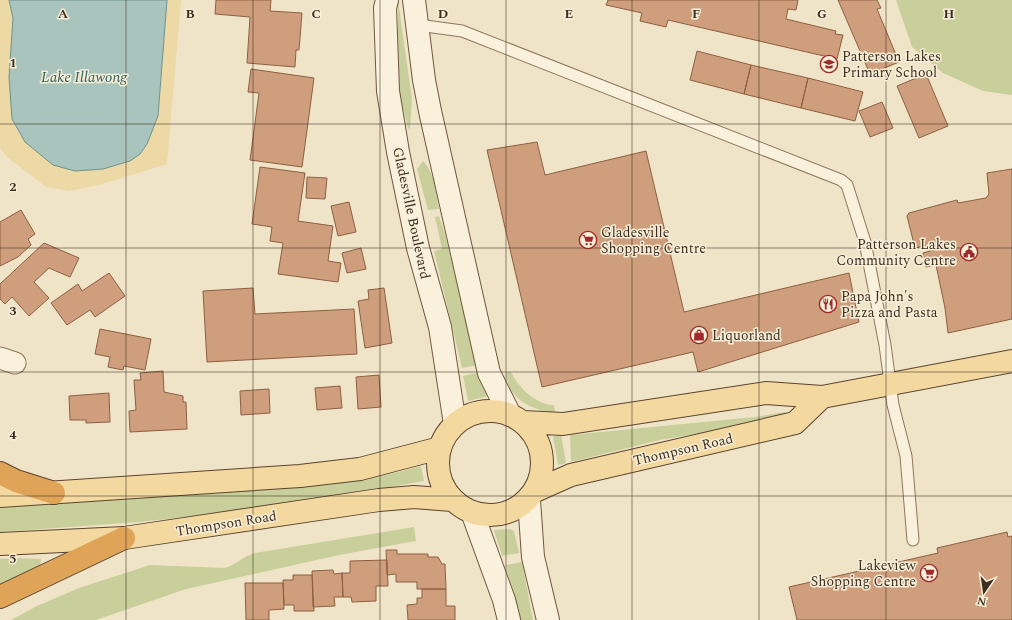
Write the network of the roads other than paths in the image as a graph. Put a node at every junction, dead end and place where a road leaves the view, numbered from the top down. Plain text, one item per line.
1 (387, 0) edge
2 (414, 0) edge
3 (418, 25) junction
4 (1012, 361) edge
5 (891, 384) junction
6 (822, 397) junction
7 (517, 418) junction
8 (455, 424) junction
9 (440, 448) junction
10 (0, 473) edge
11 (54, 493) junction
12 (532, 495) junction
13 (0, 496) edge
14 (452, 500) junction
15 (472, 512) junction
16 (124, 538) junction
17 (913, 540) dead end
18 (0, 544) edge
19 (0, 597) edge
20 (509, 620) edge
21 (548, 620) edge

1 - 8 street, Gladesville Boulevard
2 - 3 street
3 - 5 lane
3 - 7 street
4 - 5 main road
5 - 6 main road
5 - 17 lane
6 - 7 main road
6 - 12 main road, Thompson Road
7 - 8 main road
7 - 12 main road
8 - 9 main road
9 - 11 main road
9 - 14 main road
10 - 11 highway
11 - 13 main road
12 - 15 main road
12 - 21 street
14 - 15 main road
14 - 16 main road, Thompson Road
15 - 20 street
16 - 18 main road, Thompson Road
16 - 19 highway

